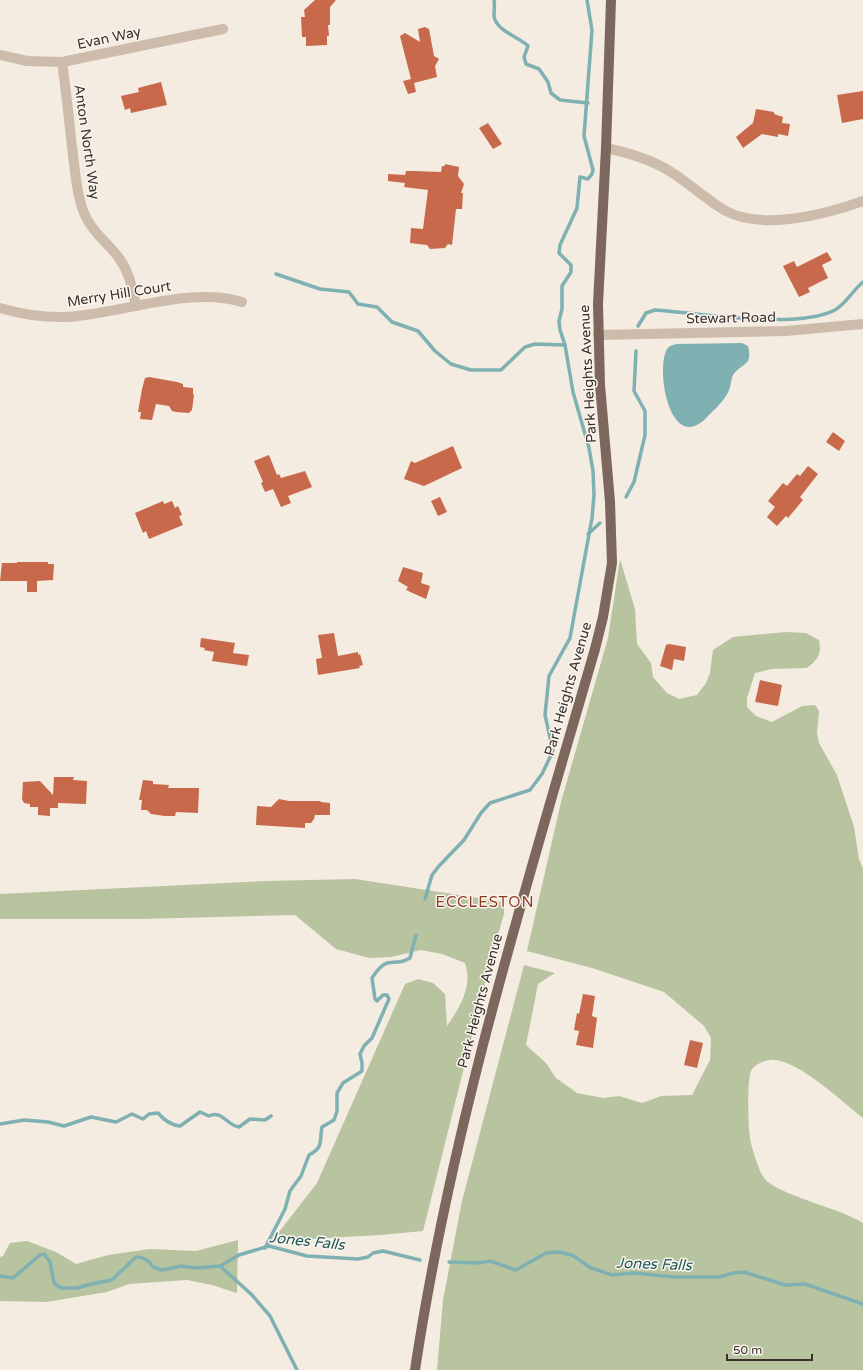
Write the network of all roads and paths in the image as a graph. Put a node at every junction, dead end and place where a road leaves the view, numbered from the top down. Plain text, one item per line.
1 (611, 0) edge
2 (223, 29) dead end
3 (0, 55) edge
4 (62, 62) junction
5 (606, 148) junction
6 (863, 201) edge
7 (242, 302) dead end
8 (136, 306) junction
9 (0, 308) edge
10 (863, 324) edge
11 (598, 335) junction
12 (415, 1370) edge

1 - 5 main road, Park Heights Avenue
2 - 4 street, Evan Way
3 - 4 street, Evan Way
4 - 8 street, Anton North Way
5 - 6 street
5 - 11 main road, Park Heights Avenue
7 - 8 street, Merry Hill Court
8 - 9 street, Merry Hill Court
10 - 11 street, Stewart Road
11 - 12 main road, Park Heights Avenue

